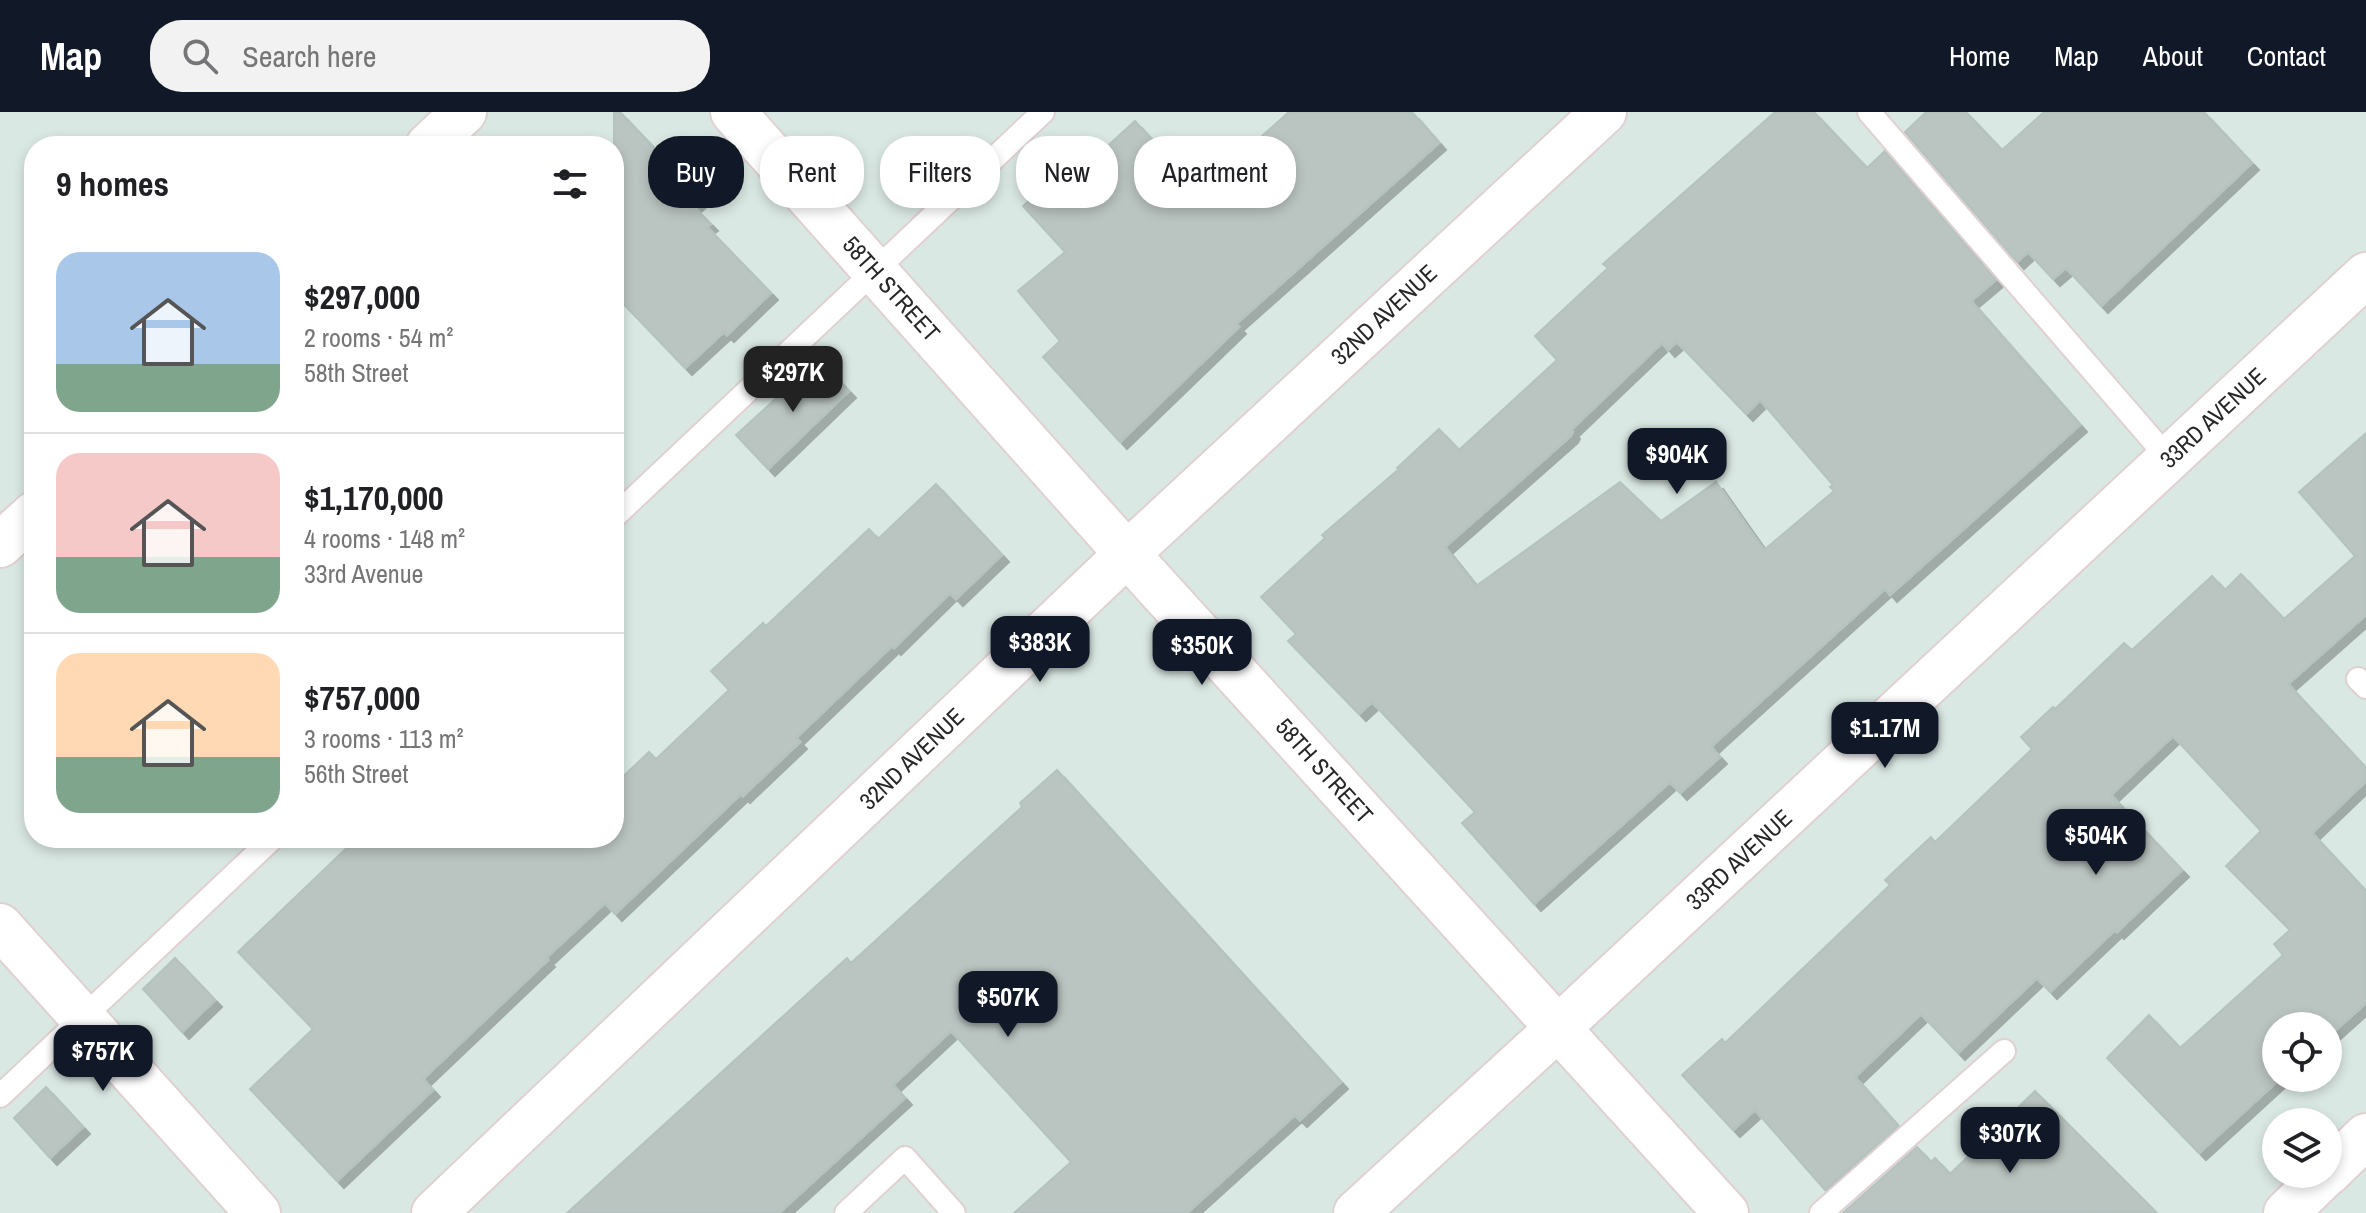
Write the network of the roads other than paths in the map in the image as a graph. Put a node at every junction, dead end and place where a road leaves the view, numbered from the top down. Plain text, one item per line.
1 (464, 112) edge
2 (733, 112) edge
3 (1043, 112) edge
4 (1604, 112) edge
5 (1869, 112) edge
6 (439, 136) edge
7 (875, 271) junction
8 (2366, 275) edge
9 (2169, 459) junction
10 (624, 508) edge
11 (24, 523) edge
12 (0, 545) edge
13 (1127, 554) junction
14 (262, 848) edge
15 (0, 926) edge
16 (82, 1019) junction
17 (1558, 1028) junction
18 (2004, 1051) dead end
19 (0, 1096) edge
20 (2366, 1136) edge
21 (2342, 1159) edge
22 (2312, 1188) edge
23 (258, 1213) edge
24 (434, 1213) edge
25 (846, 1213) edge
26 (954, 1213) edge
27 (1356, 1213) edge
28 (1726, 1213) edge
29 (1821, 1213) edge
30 (2286, 1213) edge

1 - 6 street
2 - 7 street, 58TH STREET
3 - 7 lane
4 - 13 street, 32ND AVENUE
5 - 9 lane
7 - 10 lane
7 - 13 street, 58TH STREET
8 - 9 street, 33RD AVENUE
9 - 17 street, 33RD AVENUE
11 - 12 street
13 - 17 street, 58TH STREET
13 - 24 street, 32ND AVENUE
14 - 16 lane
15 - 16 street
16 - 19 lane
16 - 23 street
17 - 27 street, 33RD AVENUE
17 - 28 street, 58TH STREET
18 - 29 lane
20 - 21 street
22 - 30 street
25 - 26 lane

